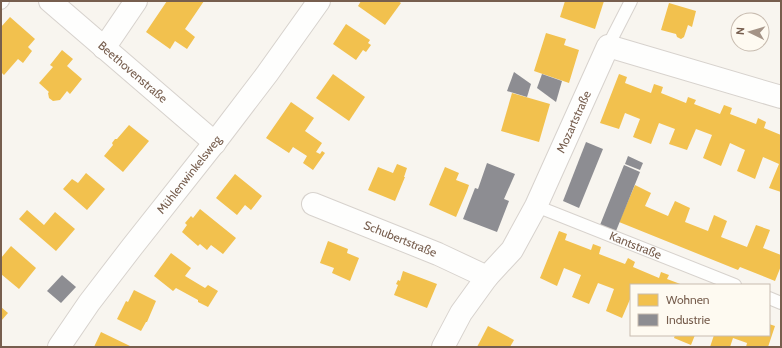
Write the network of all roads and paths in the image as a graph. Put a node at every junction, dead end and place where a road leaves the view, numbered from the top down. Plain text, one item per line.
1 (50, 1) edge
2 (136, 1) edge
3 (319, 1) edge
4 (631, 1) edge
5 (608, 46) junction
6 (104, 48) junction
7 (781, 97) edge
8 (215, 143) junction
9 (313, 204) dead end
10 (536, 206) junction
11 (487, 278) junction
12 (732, 284) edge
13 (770, 298) edge
14 (781, 303) edge
15 (59, 347) edge
16 (443, 347) edge

1 - 6 street, Beethovenstraße
2 - 6 street
3 - 8 street, Mühlenwinkelsweg
4 - 5 lane
5 - 7 street
5 - 10 street, Mozartstraße
6 - 8 street, Beethovenstraße
8 - 15 street, Mühlenwinkelsweg
9 - 11 street, Schubertstraße
10 - 11 street, Mozartstraße
10 - 12 lane, Kantstraße
11 - 16 street, Mozartstraße
13 - 14 lane

